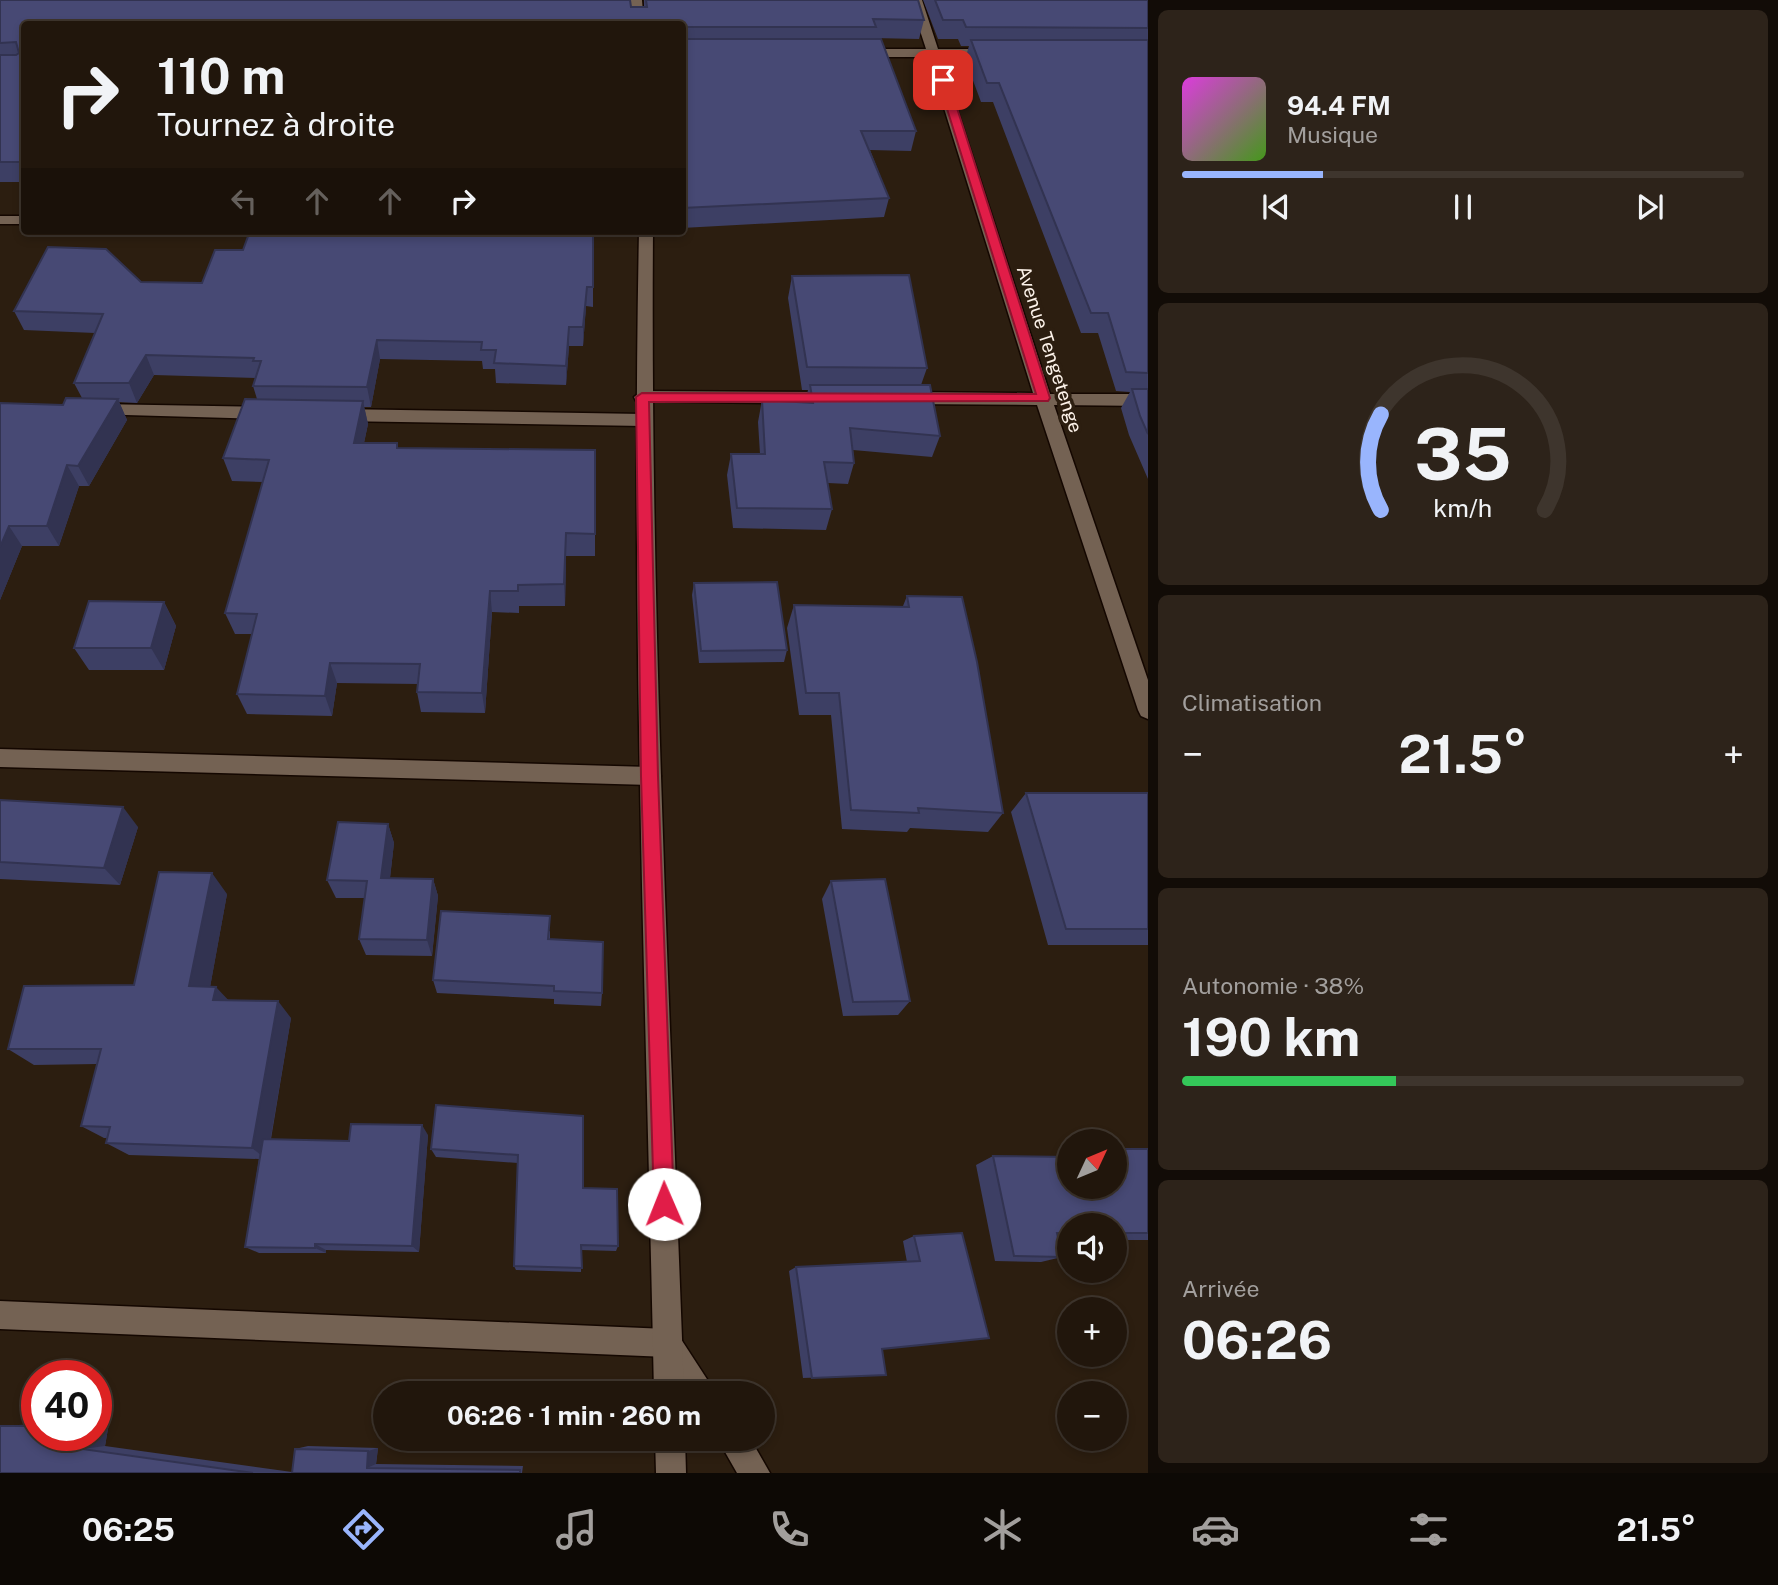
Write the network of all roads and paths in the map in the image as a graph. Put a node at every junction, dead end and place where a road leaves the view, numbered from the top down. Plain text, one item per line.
1 (636, 0) edge
2 (916, 0) edge
3 (639, 21) edge
4 (842, 53) edge
5 (1015, 53) edge
6 (935, 54) junction
7 (0, 220) edge
8 (21, 220) edge
9 (646, 235) edge
10 (642, 397) junction
11 (850, 398) edge
12 (891, 398) edge
13 (1043, 398) junction
14 (1148, 400) edge
15 (84, 410) edge
16 (279, 414) edge
17 (321, 414) edge
18 (643, 420) junction
19 (1148, 710) edge
20 (0, 758) edge
21 (650, 776) junction
22 (0, 1315) edge
23 (667, 1343) junction
24 (668, 1381) edge
25 (693, 1381) edge
26 (670, 1451) edge
27 (741, 1451) edge
28 (670, 1473) edge
29 (755, 1473) edge

1 - 3 street
2 - 6 street, Avenue Tengetenge
4 - 6 street
5 - 6 street
6 - 13 street, Avenue Tengetenge
7 - 8 street
9 - 10 street
10 - 11 street
10 - 18 street
12 - 13 street
13 - 14 street
13 - 19 street, Avenue Tengetenge
15 - 16 street
17 - 18 street
18 - 21 street
20 - 21 street
21 - 23 street
22 - 23 street
23 - 24 street
23 - 25 street
26 - 28 street
27 - 29 street

